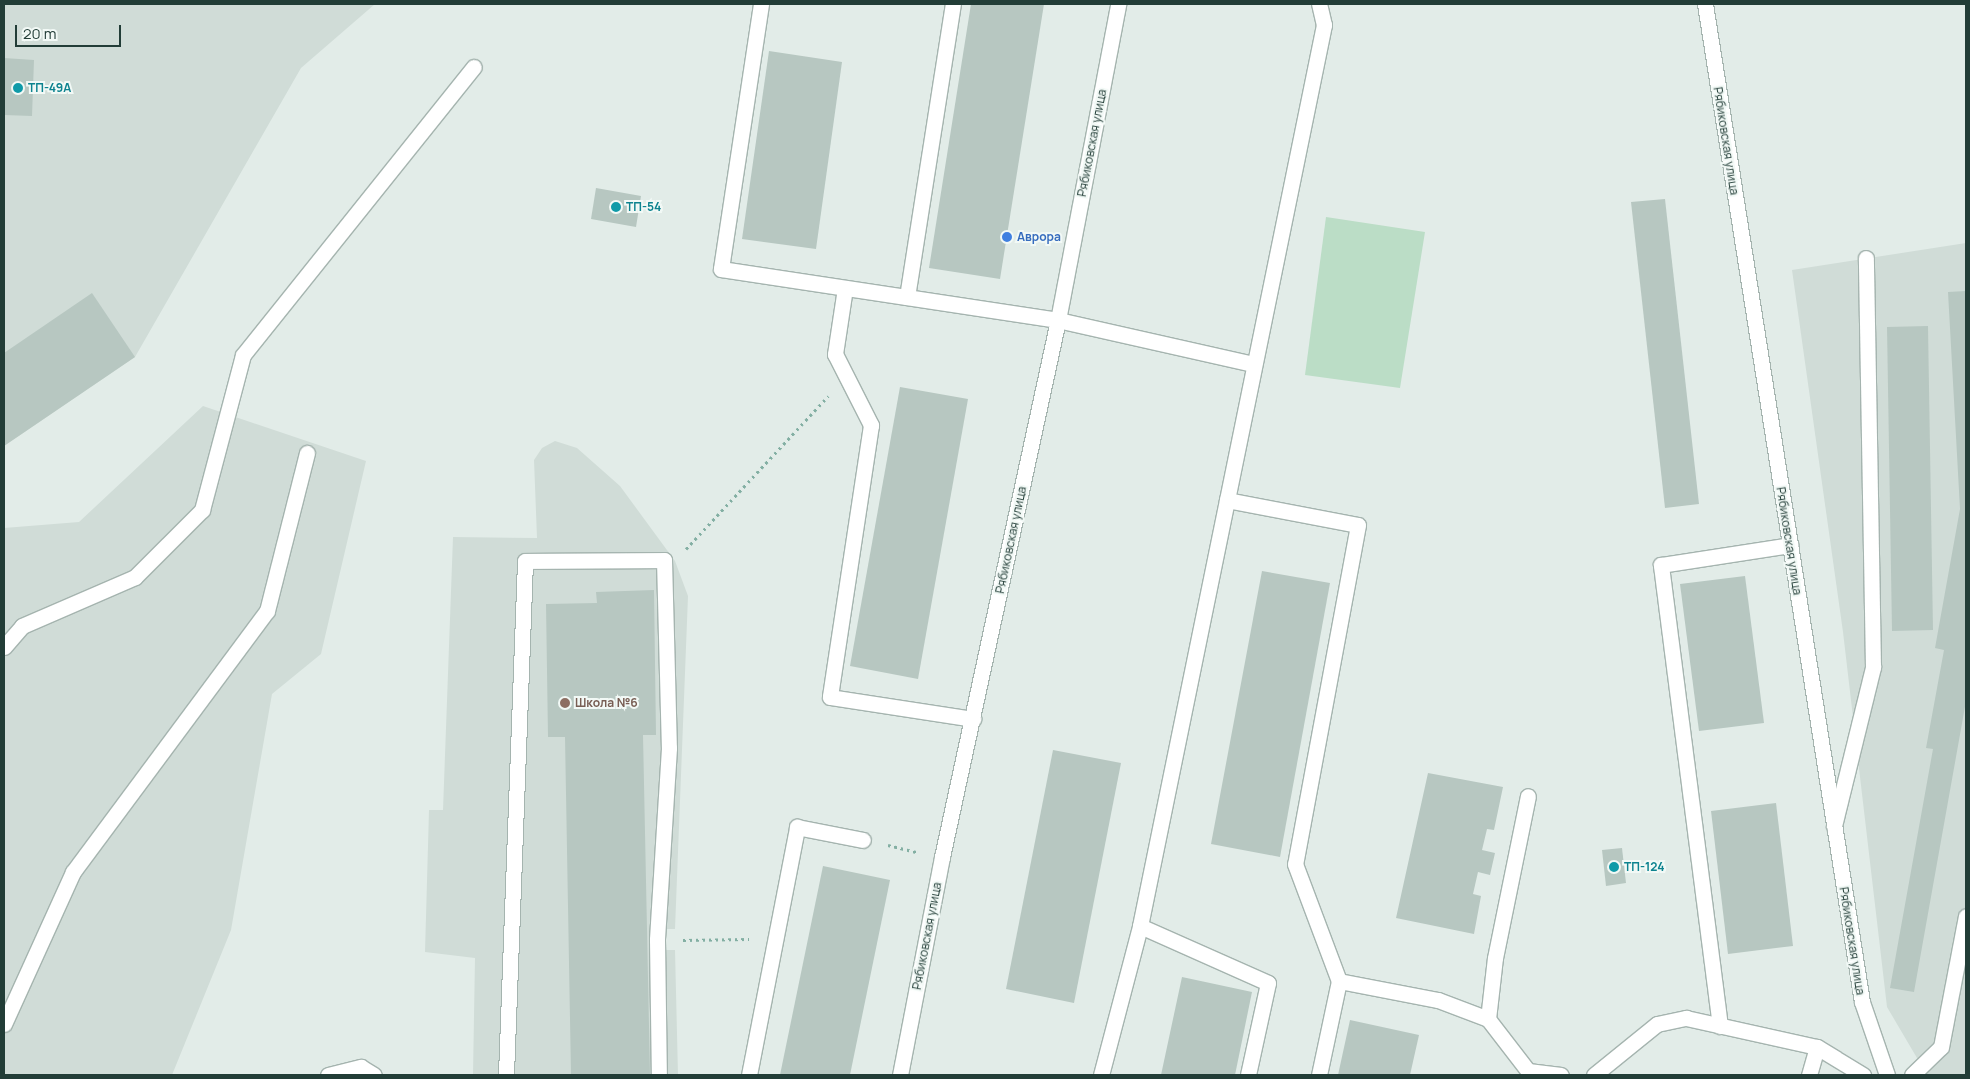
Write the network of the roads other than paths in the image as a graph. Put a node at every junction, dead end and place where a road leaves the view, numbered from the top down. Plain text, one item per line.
1 (761, 4) edge
2 (953, 4) edge
3 (1118, 4) edge
4 (1320, 4) edge
5 (1705, 4) edge
6 (474, 67) dead end
7 (1866, 258) dead end
8 (845, 288) junction
9 (907, 297) junction
10 (1058, 320) junction
11 (1254, 364) junction
12 (307, 452) dead end
13 (1227, 500) junction
14 (1790, 545) junction
15 (4, 647) edge
16 (972, 719) junction
17 (1528, 796) dead end
18 (1834, 826) junction
19 (863, 840) road end
20 (1966, 916) edge
21 (1140, 926) junction
22 (1339, 981) junction
23 (1488, 1019) junction
24 (4, 1024) edge
25 (1720, 1026) junction
26 (1817, 1047) junction
27 (1528, 1073) edge
28 (328, 1075) edge
29 (374, 1075) edge
30 (506, 1075) edge
31 (659, 1075) edge
32 (749, 1075) edge
33 (900, 1075) edge
34 (1101, 1075) edge
35 (1248, 1075) edge
36 (1319, 1075) edge
37 (1561, 1075) edge
38 (1594, 1075) edge
39 (1809, 1075) edge
40 (1863, 1075) edge
41 (1887, 1075) edge
42 (1912, 1075) edge

1 - 8 street
2 - 9 street
3 - 10 street, Рябиковская улица
4 - 11 street
5 - 14 street, Рябиковская улица
6 - 15 street
7 - 18 street
8 - 9 street
8 - 16 street
9 - 10 street
10 - 11 street
10 - 16 street, Рябиковская улица
11 - 13 street
12 - 24 street
13 - 21 street
13 - 22 street
14 - 18 street, Рябиковская улица
14 - 25 street
16 - 33 street, Рябиковская улица
17 - 23 street
18 - 41 street, Рябиковская улица
19 - 32 street
20 - 42 street
21 - 34 street
21 - 35 street
22 - 23 street
22 - 36 street
23 - 27 street
25 - 26 street
25 - 38 street
26 - 39 street
26 - 40 street
27 - 37 street
28 - 29 street
30 - 31 street

